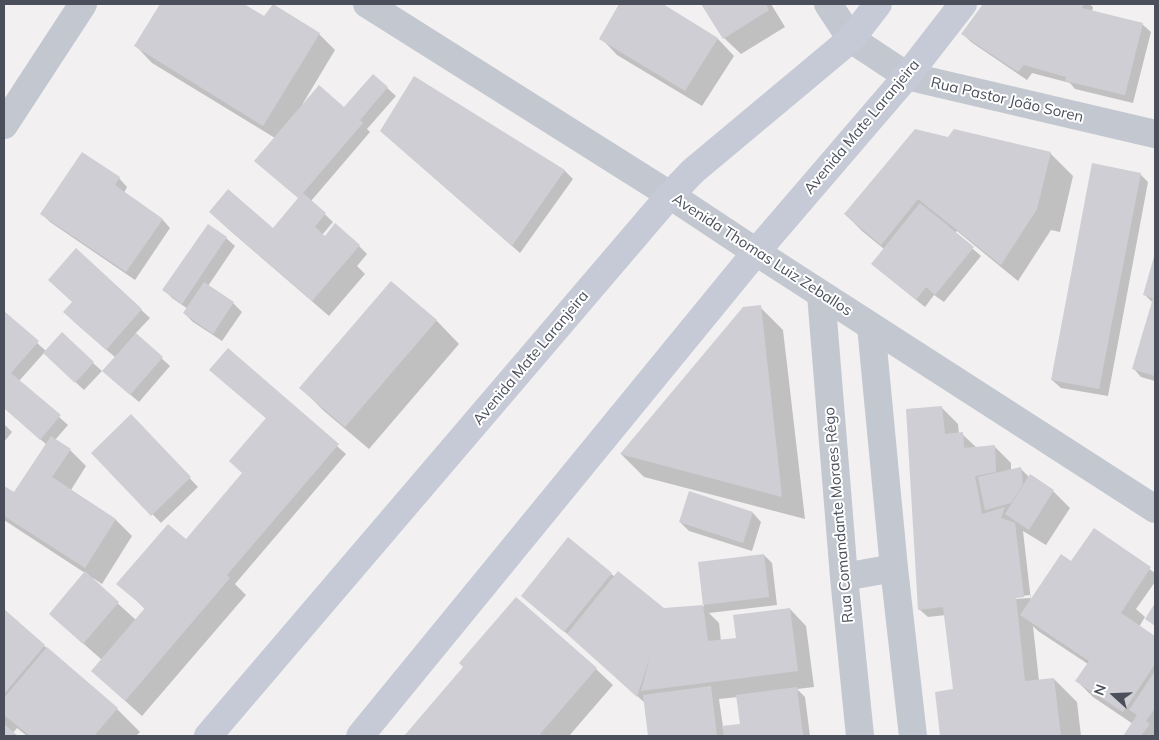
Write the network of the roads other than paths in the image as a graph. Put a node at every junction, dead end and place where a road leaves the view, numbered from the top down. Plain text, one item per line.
1 (83, 4) edge
2 (367, 4) edge
3 (828, 4) edge
4 (878, 4) edge
5 (963, 4) edge
6 (851, 39) junction
7 (907, 76) junction
8 (4, 125) edge
9 (1155, 134) edge
10 (670, 195) junction
11 (756, 252) junction
12 (821, 294) junction
13 (871, 326) junction
14 (1155, 509) edge
15 (894, 568) junction
16 (844, 577) junction
17 (208, 736) edge
18 (360, 736) edge
19 (860, 736) edge
20 (913, 736) edge

1 - 8 street
2 - 10 street, Avenida Thomas Luiz Zeballos
3 - 6 street, Rua Pastor João Soren
4 - 6 main road, Avenida Mate Laranjeira
5 - 7 main road, Avenida Mate Laranjeira
6 - 7 street, Rua Pastor João Soren
6 - 10 main road, Avenida Mate Laranjeira
7 - 9 street, Rua Pastor João Soren
7 - 11 main road, Avenida Mate Laranjeira
10 - 11 street, Avenida Thomas Luiz Zeballos
10 - 17 main road, Avenida Mate Laranjeira
11 - 12 street, Avenida Thomas Luiz Zeballos
11 - 18 main road, Avenida Mate Laranjeira
12 - 13 street, Avenida Thomas Luiz Zeballos
12 - 16 street, Rua Comandante Moraes Rêgo
13 - 14 street, Avenida Thomas Luiz Zeballos
13 - 15 street
15 - 16 street
15 - 20 street
16 - 19 street, Rua Comandante Moraes Rêgo

